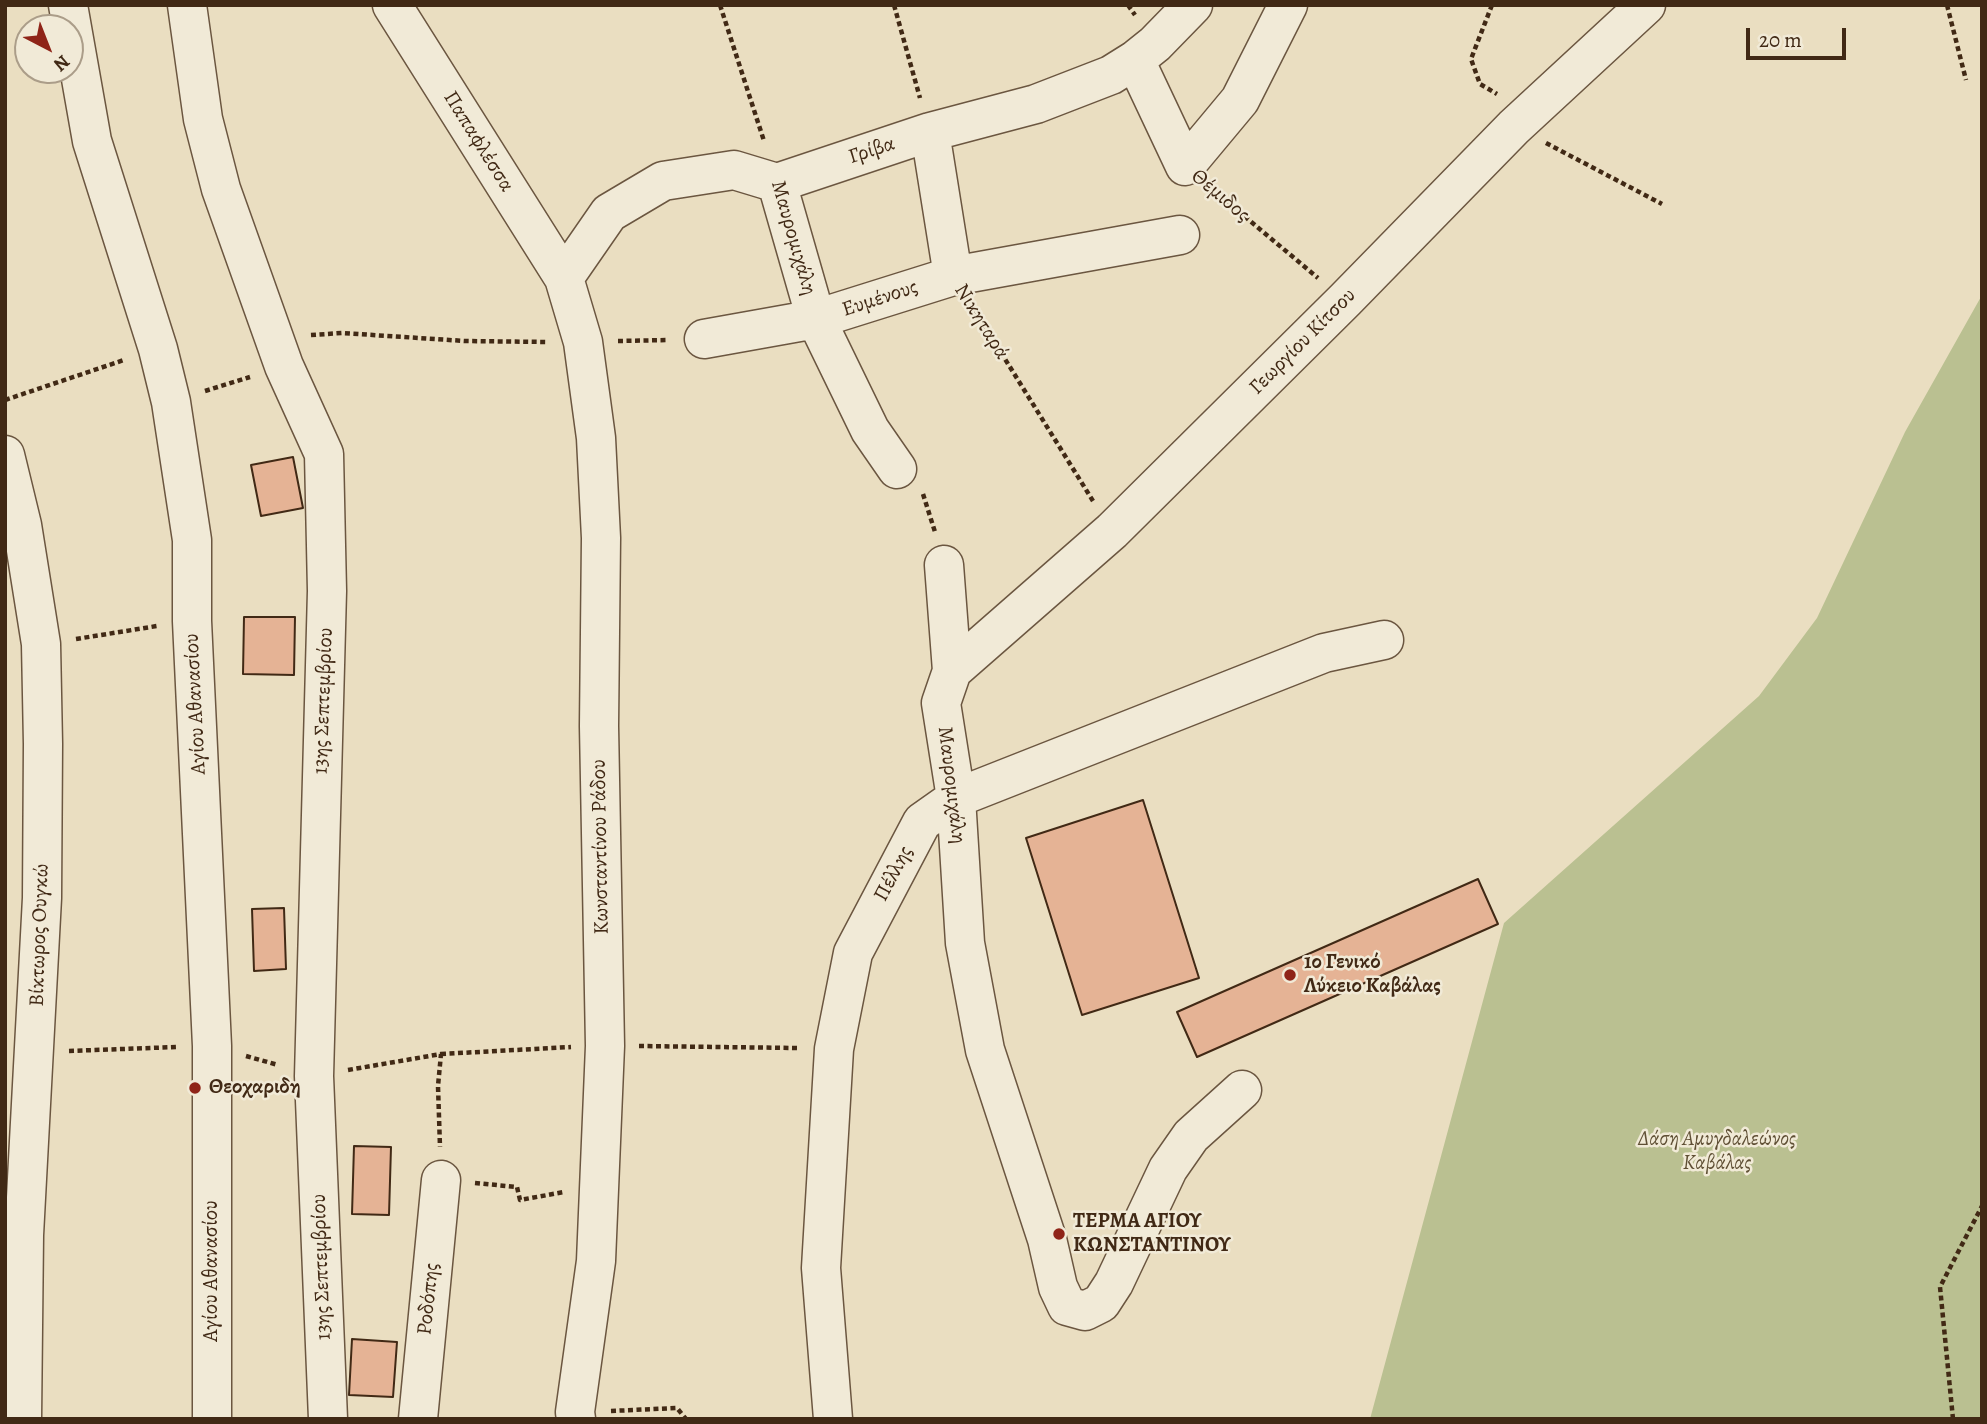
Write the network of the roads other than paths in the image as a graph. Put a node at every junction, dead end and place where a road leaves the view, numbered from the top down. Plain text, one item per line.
1 (68, 5) edge
2 (187, 5) edge
3 (393, 5) edge
4 (1193, 5) edge
5 (1288, 5) edge
6 (1646, 5) edge
7 (1135, 61) junction
8 (930, 132) junction
9 (777, 183) junction
10 (1180, 235) dead end
11 (953, 276) junction
12 (564, 278) junction
13 (817, 319) junction
14 (704, 339) road end
15 (5, 455) edge
16 (897, 469) road end
17 (944, 565) road end
18 (1384, 640) dead end
19 (952, 671) junction
20 (956, 798) junction
21 (1242, 1090) dead end
22 (441, 1180) road end
23 (575, 1416) edge
24 (22, 1419) edge
25 (212, 1419) edge
26 (328, 1419) edge
27 (418, 1419) edge
28 (833, 1419) edge

1 - 25 street, Αγίου Αθανασίου
2 - 26 street, 13ης Σεπτεμβρίου
3 - 12 street, Παπαφλέσσα
4 - 7 street, Γρίβα
5 - 7 street, Θέμιδος
6 - 19 street, Γεωργίου Κίτσου
7 - 8 street, Γρίβα
8 - 9 street, Γρίβα
8 - 11 street, Νικηταρά
9 - 12 street
9 - 13 street, Μαυρομιχάλη
10 - 11 street, Ευμένους
11 - 13 street, Ευμένους
12 - 23 street, Κωνσταντίνου Ράδου
13 - 14 street, Ευμένους
13 - 16 street, Μαυρομιχάλη
15 - 24 street, Βίκτωρος Ουγκώ
17 - 19 street, Μαυρομιχάλη
18 - 20 street, Πέλλης
19 - 20 street, Μαυρομιχάλη
20 - 21 street, Μαυρομιχάλη
20 - 28 street, Πέλλης
22 - 27 street, Ροδόπης

